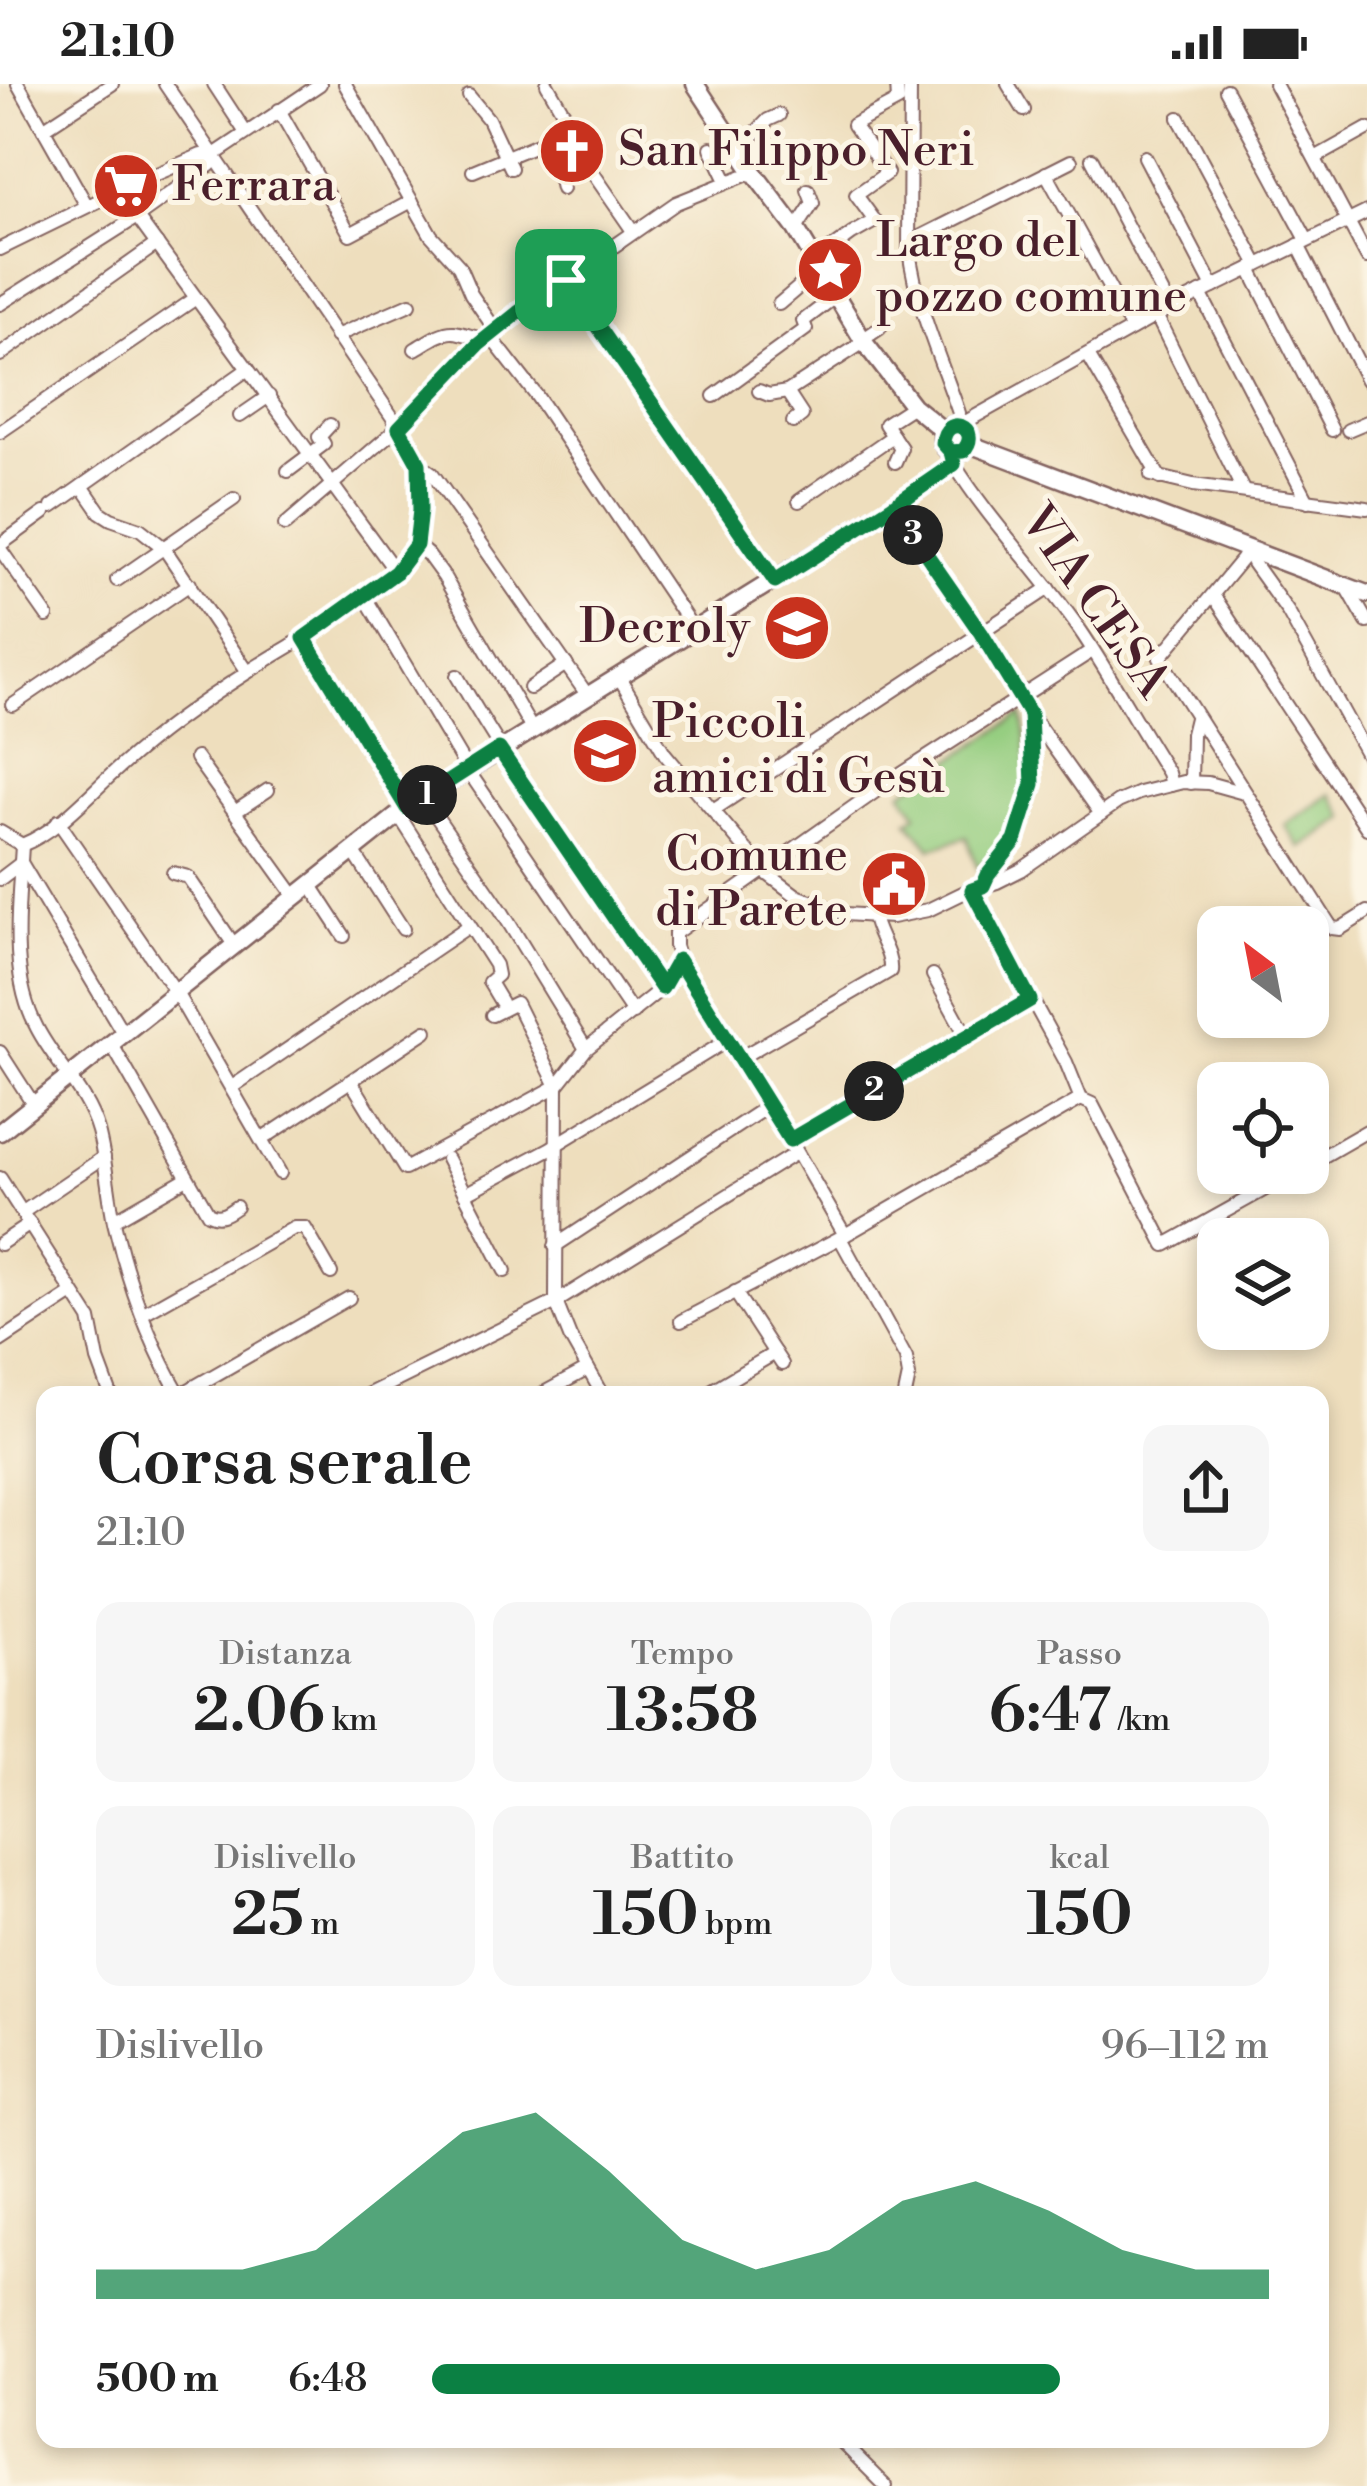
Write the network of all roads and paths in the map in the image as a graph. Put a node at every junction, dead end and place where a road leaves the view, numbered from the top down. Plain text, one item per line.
1 (18, 84) edge
2 (112, 84) edge
3 (165, 84) edge
4 (214, 84) edge
5 (320, 84) edge
6 (345, 84) edge
7 (547, 84) edge
8 (695, 84) edge
9 (897, 84) edge
10 (910, 84) edge
11 (1008, 84) edge
12 (1275, 84) edge
13 (1226, 90) dead end
14 (470, 96) dead end
15 (279, 110) junction
16 (1024, 110) dead end
17 (772, 116) dead end
18 (1179, 118) dead end
19 (43, 129) junction
20 (1367, 129) edge
21 (555, 130) dead end
22 (246, 133) junction
23 (550, 145) junction
24 (712, 148) dead end
25 (739, 150) junction
26 (214, 155) junction
27 (1145, 157) dead end
28 (1315, 158) junction
29 (1092, 159) dead end
30 (1071, 161) dead end
31 (581, 162) junction
32 (508, 163) junction
33 (473, 171) dead end
34 (753, 172) junction
35 (1046, 173) junction
36 (727, 182) junction
37 (562, 189) dead end
38 (808, 190) dead end
39 (412, 201) junction
40 (986, 202) junction
41 (87, 206) junction
42 (1367, 212) edge
43 (137, 217) junction
44 (910, 220) junction
45 (1349, 221) junction
46 (796, 229) junction
47 (0, 230) edge
48 (633, 231) junction
49 (910, 242) junction
50 (1302, 243) junction
51 (157, 244) junction
52 (4, 247) edge
53 (1367, 257) edge
54 (818, 265) junction
55 (1254, 267) junction
56 (463, 277) junction
57 (566, 280) junction
58 (450, 286) dead end
59 (1207, 290) junction
60 (836, 296) junction
61 (196, 298) junction
62 (0, 304) edge
63 (410, 304) dead end
64 (779, 304) dead end
65 (1170, 308) junction
66 (1156, 315) junction
67 (880, 328) dead end
68 (1132, 328) junction
69 (491, 335) junction
70 (336, 336) junction
71 (863, 341) junction
72 (416, 349) dead end
73 (0, 355) edge
74 (1088, 355) junction
75 (248, 369) junction
76 (1367, 380) edge
77 (759, 391) dead end
78 (787, 392) junction
79 (269, 396) junction
80 (714, 396) dead end
81 (913, 406) junction
82 (240, 416) dead end
83 (793, 422) dead end
84 (1366, 424) edge
85 (330, 425) dead end
86 (399, 428) junction
87 (1332, 430) dead end
88 (1348, 430) dead end
89 (0, 432) edge
90 (959, 433) junction
91 (893, 436) junction
92 (312, 455) junction
93 (952, 458) junction
94 (895, 462) dead end
95 (419, 464) junction
96 (288, 471) dead end
97 (332, 484) junction
98 (82, 486) junction
99 (1244, 490) junction
100 (233, 499) dead end
101 (799, 501) dead end
102 (1308, 501) junction
103 (893, 506) junction
104 (1367, 508) edge
105 (285, 525) dead end
106 (416, 545) junction
107 (0, 547) edge
108 (164, 548) junction
109 (1247, 549) junction
110 (396, 572) junction
111 (117, 580) dead end
112 (775, 581) junction
113 (190, 584) junction
114 (1346, 586) junction
115 (1049, 588) junction
116 (1367, 594) edge
117 (1213, 595) junction
118 (365, 597) junction
119 (47, 616) dead end
120 (1367, 622) edge
121 (694, 630) junction
122 (981, 633) junction
123 (304, 638) junction
124 (1092, 651) junction
125 (566, 664) junction
126 (248, 671) junction
127 (457, 676) dead end
128 (619, 676) junction
129 (530, 688) dead end
130 (588, 696) junction
131 (1022, 698) junction
132 (13, 705) dead end
133 (1030, 714) junction
134 (1196, 718) junction
135 (530, 728) junction
136 (499, 749) junction
137 (1367, 755) edge
138 (196, 758) dead end
139 (467, 769) junction
140 (1191, 783) junction
141 (1171, 785) junction
142 (268, 790) dead end
143 (1244, 793) junction
144 (423, 797) junction
145 (713, 810) junction
146 (402, 811) junction
147 (235, 812) junction
148 (1101, 814) junction
149 (58, 821) junction
150 (1367, 828) edge
151 (0, 832) edge
152 (22, 845) junction
153 (353, 851) junction
154 (21, 863) junction
155 (765, 872) junction
156 (173, 873) dead end
157 (0, 880) edge
158 (977, 888) junction
159 (302, 890) junction
160 (1367, 912) edge
161 (873, 916) junction
162 (469, 926) junction
163 (403, 928) dead end
164 (344, 936) dead end
165 (234, 945) junction
166 (678, 960) junction
167 (933, 975) dead end
168 (662, 988) junction
169 (175, 991) junction
170 (1030, 1000) junction
171 (501, 1002) dead end
172 (633, 1013) junction
173 (492, 1015) dead end
174 (426, 1031) dead end
175 (968, 1036) junction
176 (117, 1038) junction
177 (728, 1040) junction
178 (586, 1049) junction
179 (0, 1052) edge
180 (740, 1058) junction
181 (68, 1076) junction
182 (351, 1081) junction
183 (557, 1086) junction
184 (232, 1087) junction
185 (1081, 1099) junction
186 (34, 1105) junction
187 (768, 1106) junction
188 (1367, 1131) edge
189 (0, 1132) edge
190 (267, 1136) dead end
191 (555, 1146) junction
192 (793, 1147) junction
193 (1329, 1153) edge
194 (104, 1157) junction
195 (447, 1159) dead end
196 (280, 1173) dead end
197 (0, 1178) edge
198 (188, 1178) junction
199 (465, 1194) junction
200 (1256, 1194) edge
201 (236, 1207) dead end
202 (26, 1218) junction
203 (114, 1220) junction
204 (842, 1236) junction
205 (0, 1244) edge
206 (555, 1246) junction
207 (505, 1271) dead end
208 (332, 1273) dead end
209 (73, 1292) junction
210 (735, 1292) junction
211 (349, 1298) dead end
212 (556, 1302) junction
213 (142, 1314) junction
214 (681, 1321) dead end
215 (0, 1341) edge
216 (588, 1369) junction
217 (108, 1386) edge
218 (175, 1386) edge
219 (196, 1386) edge
220 (385, 1386) edge
221 (557, 1386) edge
222 (598, 1386) edge
223 (722, 1386) edge
224 (907, 1386) edge
225 (848, 2448) edge
226 (886, 2486) edge

1 - 19 street
2 - 19 street
3 - 26 street
4 - 22 street
5 - 15 street
6 - 39 street
7 - 31 street
8 - 25 street
9 - 54 street
10 - 44 street
11 - 16 street
12 - 28 street
13 - 50 street
14 - 32 street
15 - 22 street
15 - 39 street
17 - 25 street
18 - 55 street
19 - 41 street
20 - 28 street
21 - 23 street
22 - 26 street
23 - 31 street
23 - 32 street
24 - 36 street
25 - 34 street
26 - 41 street
26 - 43 street
26 - 70 street
27 - 59 street
28 - 45 street
29 - 65 street
30 - 35 street
31 - 37 street
31 - 48 street
32 - 33 street
34 - 36 street
34 - 46 street
35 - 40 street
35 - 68 street
36 - 48 street
38 - 46 street
39 - 56 street
40 - 44 street
40 - 49 street
41 - 52 street
42 - 45 street
43 - 51 street
43 - 62 street
44 - 49 street
45 - 50 street
45 - 53 street
46 - 54 street
47 - 52 street
48 - 57 street
49 - 90 street
50 - 55 street
50 - 76 street
51 - 61 street
51 - 73 street
54 - 60 street
54 - 64 street
55 - 59 street
55 - 87 street
56 - 58 street
56 - 69 street
57 - 69 street
57 - 112 street
59 - 65 street
59 - 102 street
60 - 71 street
60 - 80 street
61 - 75 street
61 - 89 street
63 - 70 street
65 - 66 street
66 - 68 street
66 - 99 street
67 - 71 street
68 - 74 street
69 - 72 street
69 - 86 street
69 - 121 street
70 - 86 street
71 - 78 street
71 - 81 street
74 - 90 street
74 - 99 street
75 - 79 street
75 - 98 street
77 - 78 street
78 - 83 street
79 - 82 street
79 - 92 street
81 - 90 street
81 - 91 street
84 - 88 street
85 - 92 street
86 - 95 street
86 - 97 street
90 - 93 street
90 - 109 street
91 - 94 street
91 - 101 street
92 - 96 street
92 - 97 street
93 - 103 street
93 - 115 street, VIA CESA
95 - 106 street
95 - 125 street
97 - 105 street
97 - 110 street
98 - 107 street
98 - 108 street
99 - 102 street
100 - 108 street
102 - 104 street
103 - 112 street
103 - 122 street
106 - 110 street
106 - 135 street
107 - 119 street
108 - 111 street
108 - 113 street
109 - 114 street
109 - 117 street
109 - 137 street
110 - 118 street
112 - 121 street
113 - 126 street
113 - 132 street
114 - 116 street
114 - 120 street
115 - 122 street
115 - 124 street, VIA CESA
117 - 134 street
117 - 150 street
118 - 123 street
118 - 139 street
121 - 128 street
122 - 131 street
122 - 145 street
123 - 126 street
123 - 146 street
124 - 131 street
124 - 141 street, VIA CESA
125 - 129 street
125 - 130 street
126 - 149 street
127 - 136 street
128 - 130 street
128 - 145 street
130 - 135 street
131 - 133 street
131 - 155 street
133 - 148 street
133 - 158 street
134 - 140 street
134 - 143 street
135 - 136 street
136 - 139 street
136 - 168 street
138 - 147 street
139 - 144 street
139 - 172 street
140 - 141 street
140 - 143 street
141 - 148 street
142 - 147 street
143 - 160 street
144 - 146 street
144 - 178 street
145 - 155 street
146 - 153 street
146 - 162 street
147 - 159 street
148 - 158 street
149 - 152 street
149 - 169 street
151 - 152 street
152 - 154 street
153 - 159 street
153 - 163 street
154 - 157 street
154 - 176 street
154 - 181 street
155 - 161 street
155 - 166 street
156 - 165 street
158 - 161 street
158 - 170 street
159 - 164 street
159 - 165 street
161 - 180 street
162 - 171 street
162 - 184 street
165 - 169 street
166 - 168 street
166 - 177 street
167 - 175 street
168 - 172 street
169 - 176 street
169 - 184 street
170 - 175 street
170 - 185 street
172 - 178 street
173 - 183 street
174 - 182 street
175 - 192 street
176 - 181 street
176 - 198 street
177 - 180 street
177 - 191 street
178 - 183 street
179 - 186 street
180 - 187 street
181 - 186 street
181 - 194 street
182 - 183 street
182 - 190 street
183 - 191 street
184 - 196 street
185 - 200 street
185 - 204 street
186 - 189 street
187 - 192 street
187 - 206 street
188 - 193 street
191 - 199 street
191 - 206 street
192 - 204 street
192 - 212 street
194 - 202 street
194 - 203 street
195 - 199 street
197 - 202 street
198 - 201 street
198 - 203 street
199 - 207 street
202 - 205 street
202 - 209 street
203 - 213 street
204 - 210 street
204 - 224 street
206 - 212 street
208 - 213 street
209 - 215 street
209 - 217 street
210 - 214 street
210 - 223 street
211 - 219 street
212 - 216 street
212 - 220 street
213 - 218 street
216 - 221 street
216 - 222 street
225 - 226 street

